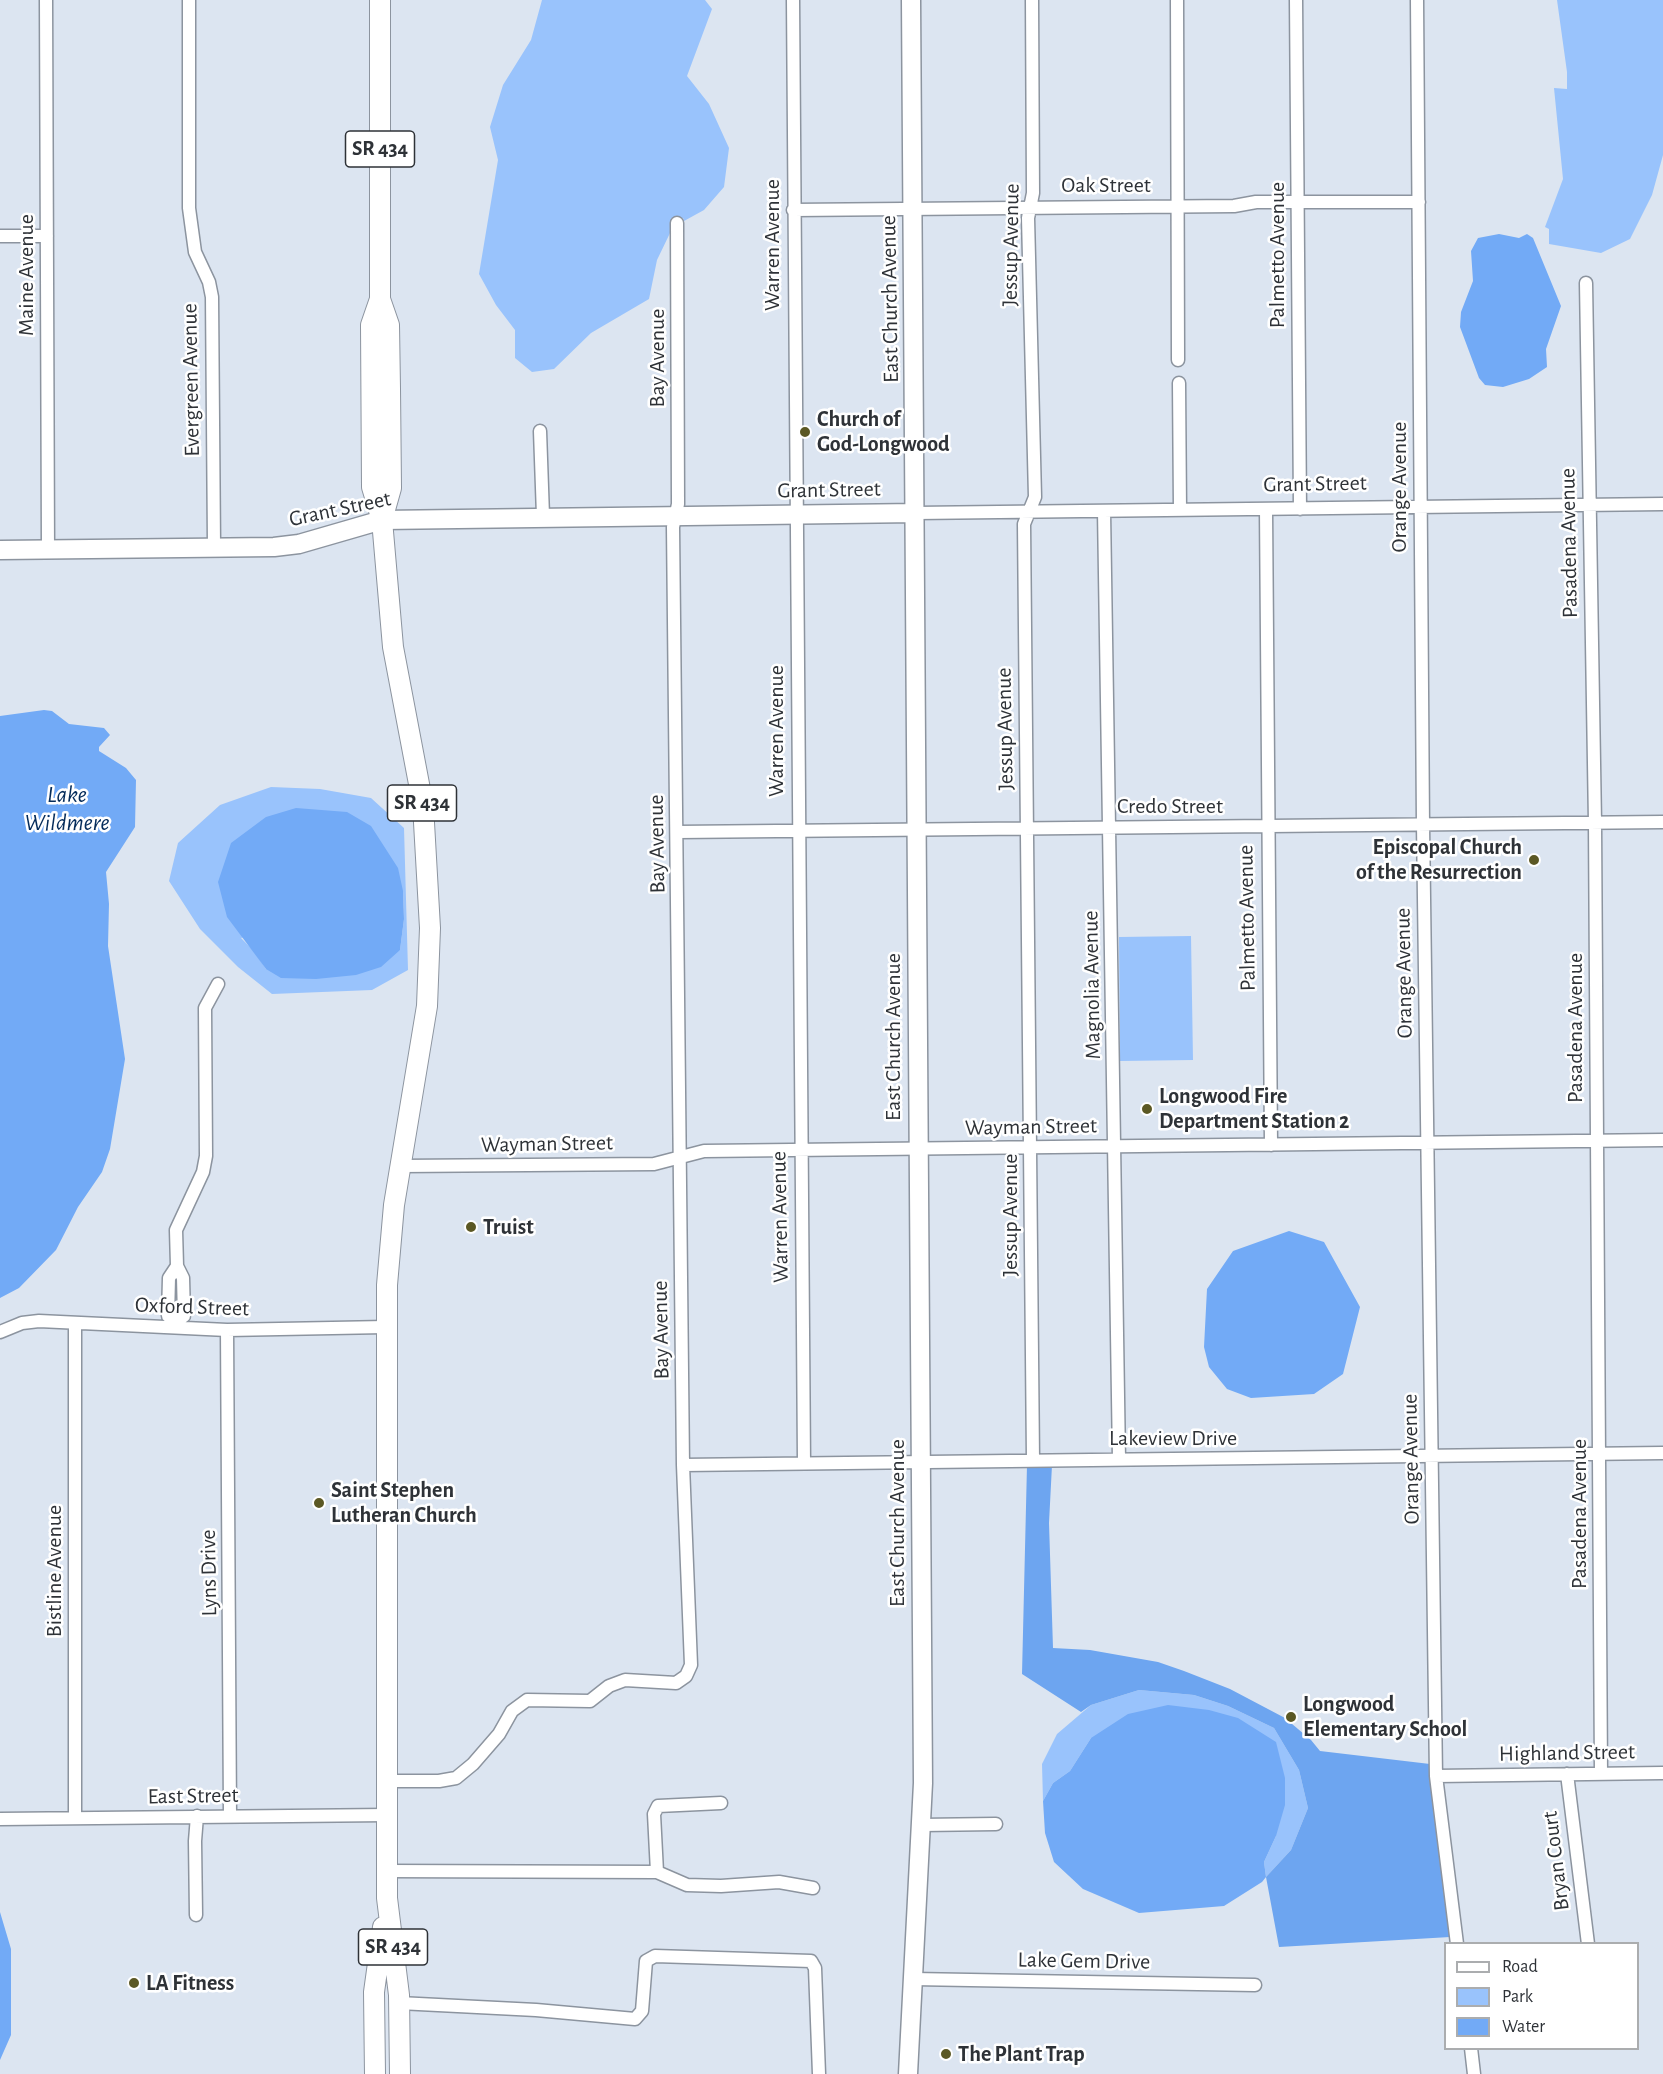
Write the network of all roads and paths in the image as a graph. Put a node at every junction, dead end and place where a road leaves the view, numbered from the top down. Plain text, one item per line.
1 (46, 0) edge
2 (189, 0) edge
3 (380, 0) edge
4 (793, 0) edge
5 (911, 0) edge
6 (1032, 0) edge
7 (1177, 0) edge
8 (1296, 0) edge
9 (1418, 0) edge
10 (1298, 202) junction
11 (1419, 202) junction
12 (1030, 206) junction
13 (1177, 206) junction
14 (913, 208) junction
15 (793, 210) junction
16 (677, 223) dead end
17 (0, 236) edge
18 (47, 236) junction
19 (1586, 283) dead end
20 (1178, 360) dead end
21 (1179, 383) dead end
22 (540, 431) dead end
23 (1663, 504) edge
24 (1590, 505) junction
25 (1420, 506) junction
26 (1300, 509) junction
27 (1180, 510) junction
28 (1266, 510) junction
29 (1104, 511) junction
30 (1029, 512) junction
31 (916, 513) junction
32 (796, 514) junction
33 (543, 516) junction
34 (676, 516) junction
35 (382, 520) junction
36 (214, 546) junction
37 (48, 549) junction
38 (0, 550) edge
39 (1663, 822) edge
40 (1595, 823) junction
41 (1423, 825) junction
42 (1267, 827) junction
43 (1027, 828) junction
44 (1111, 828) junction
45 (917, 830) junction
46 (678, 832) junction
47 (797, 832) junction
48 (218, 984) dead end
49 (1663, 1140) edge
50 (1597, 1141) junction
51 (1427, 1144) junction
52 (1271, 1146) junction
53 (1030, 1148) junction
54 (1114, 1148) junction
55 (800, 1150) junction
56 (917, 1150) junction
57 (680, 1158) junction
58 (401, 1166) junction
59 (75, 1323) junction
60 (176, 1325) junction
61 (386, 1327) junction
62 (227, 1330) junction
63 (0, 1332) edge
64 (1663, 1454) edge
65 (1600, 1456) junction
66 (1432, 1457) junction
67 (1119, 1459) junction
68 (1033, 1460) junction
69 (921, 1461) junction
70 (804, 1462) junction
71 (683, 1465) junction
72 (1601, 1773) junction
73 (1663, 1773) edge
74 (1567, 1774) junction
75 (1436, 1776) junction
76 (387, 1781) junction
77 (721, 1803) dead end
78 (387, 1815) junction
79 (197, 1816) junction
80 (231, 1816) junction
81 (75, 1818) junction
82 (0, 1819) edge
83 (996, 1824) dead end
84 (921, 1825) junction
85 (387, 1871) junction
86 (657, 1872) junction
87 (813, 1888) dead end
88 (387, 1898) junction
89 (196, 1915) dead end
90 (1457, 1942) edge
91 (1588, 1942) edge
92 (913, 1979) junction
93 (1255, 1985) dead end
94 (399, 2003) junction
95 (1471, 2050) edge
96 (375, 2074) edge
97 (400, 2074) edge
98 (819, 2074) edge
99 (908, 2074) edge
100 (1474, 2074) edge

1 - 18 street, Maine Avenue
2 - 36 street, Evergreen Avenue
3 - 35 main road, SR 434
4 - 15 street, Warren Avenue
5 - 14 street, East Church Avenue
6 - 12 street, Jessup Avenue
7 - 13 street
8 - 10 street, Palmetto Avenue
9 - 11 street, Orange Avenue
10 - 11 street, Oak Street
10 - 13 street, Oak Street
10 - 26 street, Palmetto Avenue
11 - 25 street, Orange Avenue
12 - 13 street, Oak Street
12 - 14 street, Oak Street
12 - 30 street, Jessup Avenue
13 - 20 street
14 - 15 street, Oak Street
14 - 31 street, East Church Avenue
15 - 32 street, Warren Avenue
16 - 34 street, Bay Avenue
17 - 18 street
18 - 37 street, Maine Avenue
19 - 24 street, Pasadena Avenue
21 - 27 street
22 - 33 street
23 - 24 street, Grant Street
24 - 25 street, Grant Street
24 - 40 street, Pasadena Avenue
25 - 26 street, Grant Street
25 - 41 street, Orange Avenue
26 - 28 street, Grant Street
27 - 28 street, Grant Street
27 - 29 street, Grant Street
28 - 42 street, Palmetto Avenue
29 - 30 street, Grant Street
29 - 44 street, Magnolia Avenue
30 - 31 street, Grant Street
30 - 43 street, Jessup Avenue
31 - 32 street, Grant Street
31 - 45 street, East Church Avenue
32 - 34 street, Grant Street
32 - 47 street, Warren Avenue
33 - 34 street, Grant Street
33 - 35 street, Grant Street
34 - 46 street, Bay Avenue
35 - 36 street, Grant Street
35 - 58 main road, SR 434
36 - 37 street, Grant Street
37 - 38 street, Grant Street
39 - 40 street, Credo Street
40 - 41 street, Credo Street
40 - 50 street, Pasadena Avenue
41 - 42 street, Credo Street
41 - 51 street, Orange Avenue
42 - 44 street, Credo Street
42 - 52 street, Palmetto Avenue
43 - 44 street, Credo Street
43 - 45 street, Credo Street
43 - 53 street, Jessup Avenue
44 - 54 street, Magnolia Avenue
45 - 47 street, Credo Street
45 - 56 street, East Church Avenue
46 - 47 street, Credo Street
46 - 57 street, Bay Avenue
47 - 55 street, Warren Avenue
48 - 60 street
49 - 50 street, Wayman Street
50 - 51 street, Wayman Street
50 - 65 street, Pasadena Avenue
51 - 52 street, Wayman Street
51 - 66 street, Orange Avenue
52 - 54 street, Wayman Street
53 - 54 street, Wayman Street
53 - 56 street, Wayman Street
53 - 68 street, Jessup Avenue
54 - 67 street, Magnolia Avenue
55 - 56 street, Wayman Street
55 - 57 street, Wayman Street
55 - 70 street, Warren Avenue
56 - 69 street, East Church Avenue
57 - 58 street, Wayman Street
57 - 71 street, Bay Avenue
58 - 61 main road, SR 434
59 - 60 street, Oxford Street
59 - 63 street, Oxford Street
59 - 81 street, Bistline Avenue
60 - 62 street, Oxford Street
61 - 62 street, Oxford Street
61 - 76 main road, SR 434
62 - 80 street, Lyns Drive
64 - 65 street, Lakeview Drive
65 - 66 street, Lakeview Drive
65 - 72 street, Pasadena Avenue
66 - 67 street, Lakeview Drive
66 - 75 street, Orange Avenue
67 - 68 street, Lakeview Drive
68 - 69 street, Lakeview Drive
69 - 70 street, Lakeview Drive
69 - 84 street, East Church Avenue
70 - 71 street, Lakeview Drive
71 - 76 street, Bay Avenue
72 - 73 street, Highland Street
72 - 74 street, Highland Street
74 - 75 street, Highland Street
74 - 91 street, Bryan Court
75 - 90 street, Orange Avenue
76 - 78 main road, SR 434
77 - 86 street
78 - 80 street, East Street
78 - 85 main road, SR 434
79 - 80 street, East Street
79 - 81 street, East Street
79 - 89 street
81 - 82 street, East Street
83 - 84 street
84 - 92 street, East Church Avenue
85 - 86 street
85 - 88 main road, SR 434
86 - 87 street
88 - 94 main road, SR 434
88 - 96 main road, SR 434
92 - 93 street, Lake Gem Drive
92 - 99 street, East Church Avenue
94 - 97 main road, SR 434
94 - 98 street
95 - 100 street

